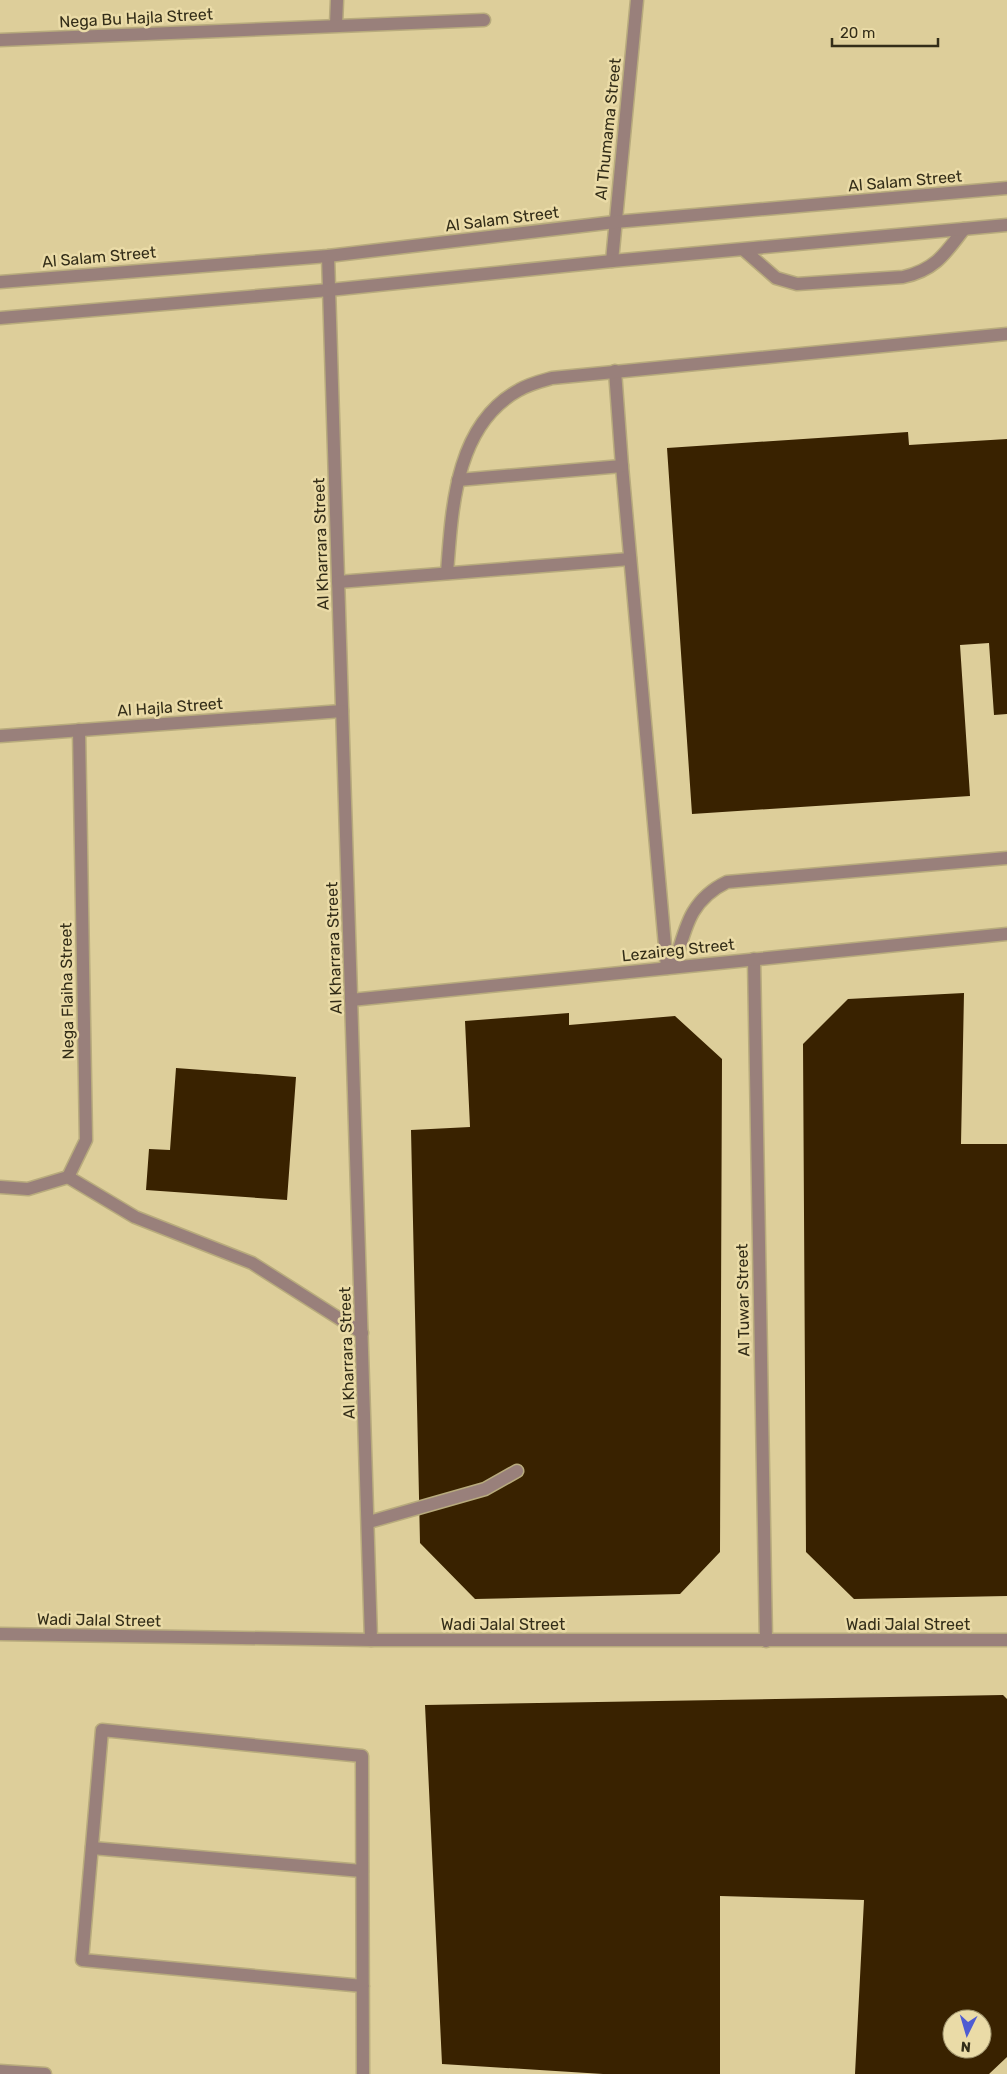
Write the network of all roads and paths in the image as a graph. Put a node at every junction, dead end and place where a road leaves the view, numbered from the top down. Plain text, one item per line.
1 (337, 0) edge
2 (637, 0) edge
3 (484, 20) dead end
4 (336, 25) junction
5 (0, 40) edge
6 (1007, 188) edge
7 (615, 222) junction
8 (1007, 225) edge
9 (964, 230) junction
10 (744, 250) junction
11 (328, 256) junction
12 (612, 261) junction
13 (0, 282) edge
14 (329, 290) junction
15 (0, 318) edge
16 (1007, 334) edge
17 (615, 371) junction
18 (622, 466) junction
19 (458, 480) junction
20 (630, 559) junction
21 (447, 573) junction
22 (338, 582) junction
23 (342, 712) junction
24 (79, 730) junction
25 (0, 736) edge
26 (1007, 858) edge
27 (1007, 934) edge
28 (754, 959) junction
29 (670, 967) junction
30 (351, 1000) junction
31 (68, 1177) junction
32 (0, 1187) edge
33 (362, 1333) junction
34 (517, 1471) dead end
35 (369, 1522) junction
36 (0, 1634) edge
37 (372, 1640) junction
38 (766, 1640) junction
39 (1007, 1640) edge
40 (92, 1848) junction
41 (362, 1871) junction
42 (363, 1986) junction
43 (0, 2071) edge
44 (45, 2074) edge
45 (363, 2074) edge

1 - 4 street
2 - 7 street, Al Thumama Street
3 - 4 street, Nega Bu Hajla Street
4 - 5 street, Nega Bu Hajla Street
6 - 7 street, Al Salam Street
7 - 11 street, Al Salam Street
7 - 12 street, Al Thumama Street
8 - 9 street
9 - 10 street
9 - 10 street
10 - 12 street
11 - 13 street, Al Salam Street
11 - 14 street, Al Kharrara Street
12 - 14 street
14 - 15 street
14 - 22 street, Al Kharrara Street
16 - 17 street
17 - 18 street
17 - 19 street
18 - 19 street
18 - 20 street
19 - 21 street
20 - 21 street
20 - 29 street
21 - 22 street
22 - 23 street, Al Kharrara Street
23 - 24 street, Al Hajla Street
23 - 30 street, Al Kharrara Street
24 - 25 street, Al Hajla Street
24 - 31 street, Nega Flaiha Street
26 - 29 street
27 - 28 street, Lezaireg Street
28 - 29 street, Lezaireg Street
28 - 38 street, Al Tuwar Street
29 - 30 street, Lezaireg Street
30 - 33 street, Al Kharrara Street
31 - 32 street
31 - 33 street
33 - 35 street, Al Kharrara Street
34 - 35 street
35 - 37 street, Al Kharrara Street
36 - 37 street, Wadi Jalal Street
37 - 38 street, Wadi Jalal Street
38 - 39 street, Wadi Jalal Street
40 - 41 street
40 - 41 street
40 - 42 street
41 - 42 street
42 - 45 street
43 - 44 street

